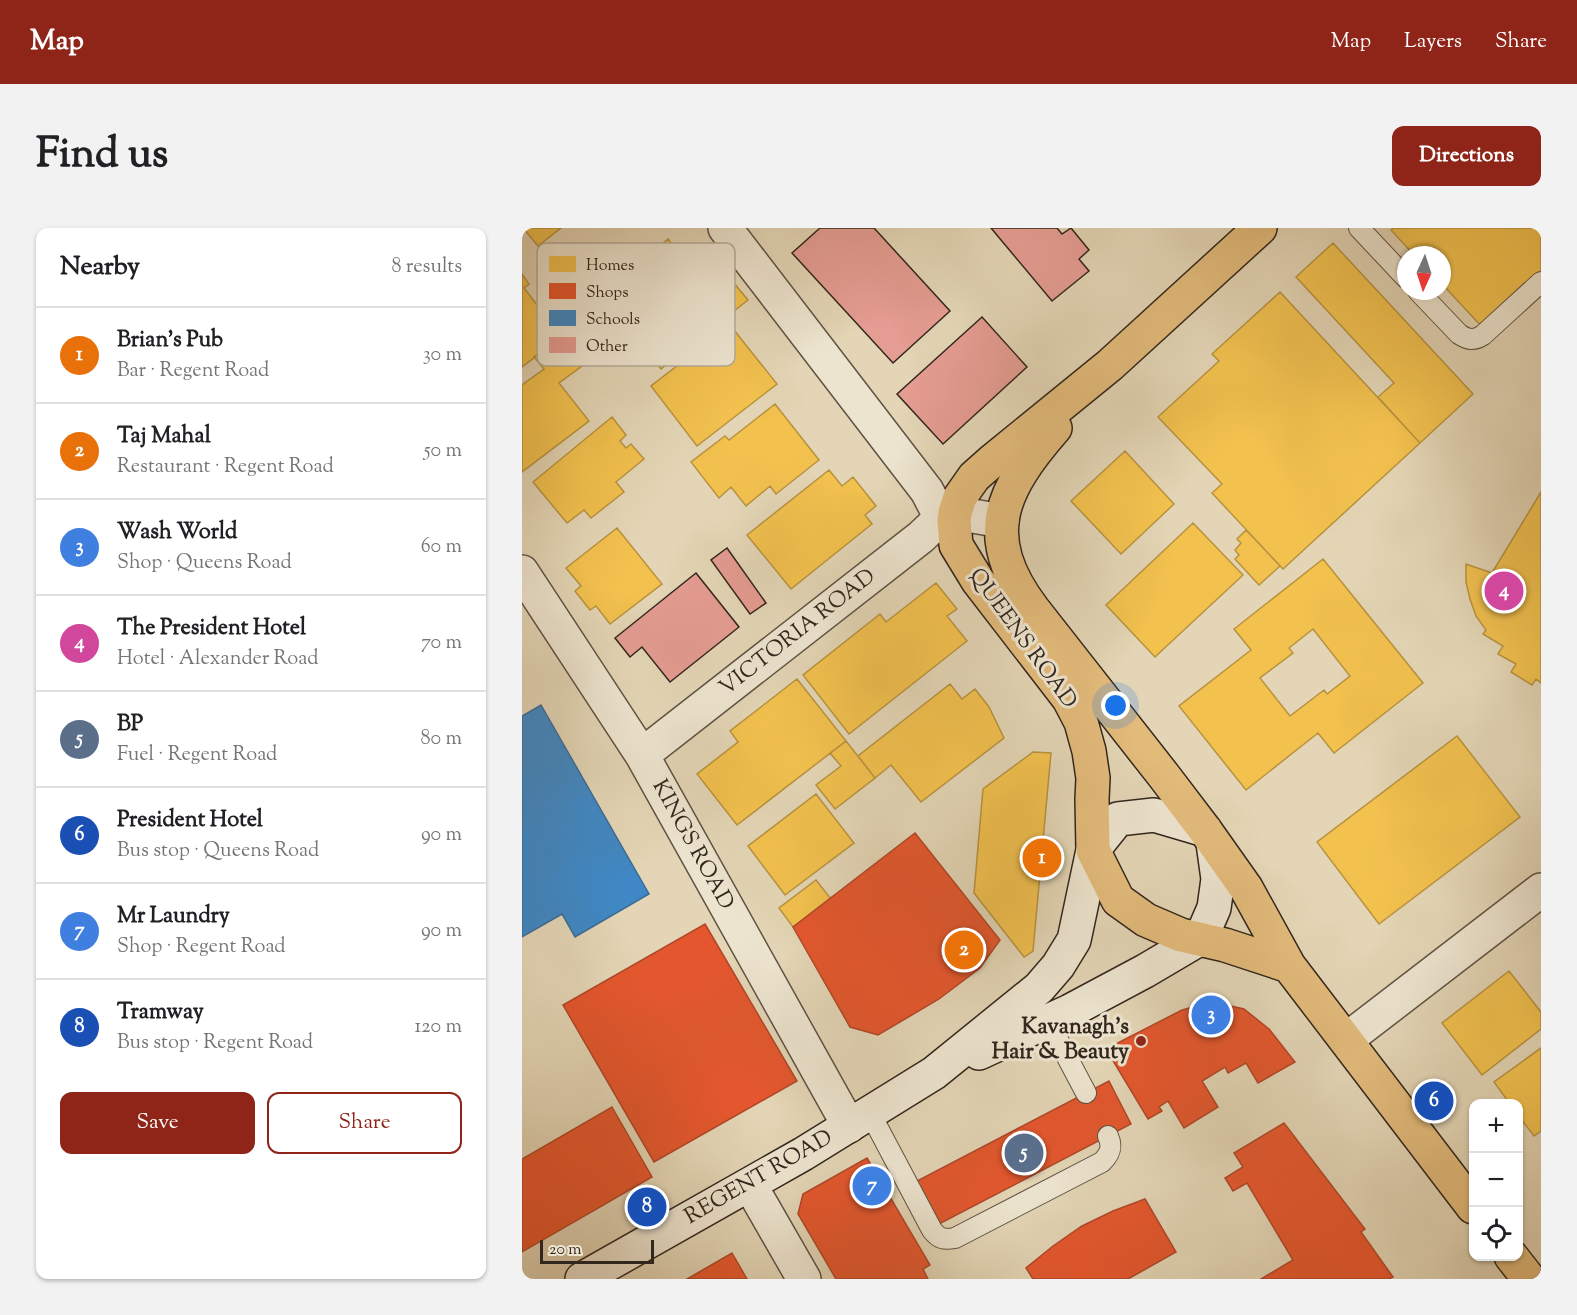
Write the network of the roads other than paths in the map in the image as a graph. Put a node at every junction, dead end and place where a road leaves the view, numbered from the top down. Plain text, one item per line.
1 (725, 228) edge
2 (1260, 228) edge
3 (1359, 228) edge
4 (1397, 268) edge
5 (1541, 282) edge
6 (1427, 300) edge
7 (1110, 365) junction
8 (948, 515) junction
9 (1002, 521) junction
10 (522, 572) edge
11 (642, 755) junction
12 (1209, 836) junction
13 (1093, 850) junction
14 (1541, 890) edge
15 (1201, 938) junction
16 (1289, 966) junction
17 (1048, 1021) junction
18 (1346, 1040) junction
19 (934, 1073) junction
20 (1086, 1093) dead end
21 (860, 1120) junction
22 (1108, 1136) dead end
23 (750, 1185) junction
24 (1472, 1207) edge
25 (1514, 1261) edge
26 (582, 1279) edge
27 (804, 1279) edge
28 (1529, 1279) edge

1 - 8 street, QUEENS ROAD
2 - 7 main road, VICTORIA ROAD
3 - 4 lane
5 - 6 lane
7 - 8 main road, VICTORIA ROAD
7 - 9 main road, VICTORIA ROAD
8 - 9 street
8 - 11 street, VICTORIA ROAD
8 - 13 main road, QUEENS ROAD
9 - 12 main road, QUEENS ROAD
10 - 11 street, KINGS ROAD
11 - 21 street, KINGS ROAD
12 - 13 street
12 - 15 street
12 - 16 main road, QUEENS ROAD
13 - 15 main road, QUEENS ROAD
13 - 19 street, REGENT ROAD
14 - 18 street
15 - 16 main road, QUEENS ROAD
15 - 17 street, REGENT ROAD
16 - 18 main road, QUEENS ROAD
17 - 19 street, REGENT ROAD
17 - 20 lane
18 - 24 main road, QUEENS ROAD
19 - 21 street, REGENT ROAD
21 - 22 lane
21 - 23 street, REGENT ROAD
23 - 26 street, REGENT ROAD
23 - 27 street
25 - 28 main road

